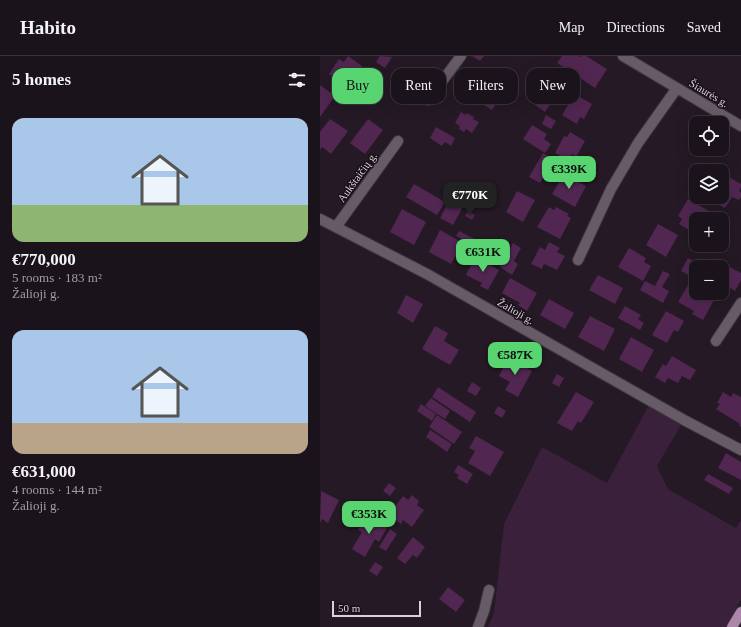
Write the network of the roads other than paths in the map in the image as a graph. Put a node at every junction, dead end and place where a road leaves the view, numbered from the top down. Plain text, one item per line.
1 (461, 56) edge
2 (623, 56) edge
3 (446, 76) edge
4 (677, 88) junction
5 (741, 126) edge
6 (398, 141) dead end
7 (320, 219) edge
8 (336, 227) junction
9 (578, 260) dead end
10 (741, 303) edge
11 (716, 341) dead end
12 (741, 450) edge
13 (489, 590) dead end
14 (741, 612) edge
15 (478, 627) edge
16 (732, 627) edge

1 - 3 street
2 - 4 street, Šiaurės g.
4 - 5 street, Šiaurės g.
4 - 9 street
6 - 8 street, Aukštaičių g.
7 - 8 street, Žalioji g.
8 - 12 street, Žalioji g.
10 - 11 street
13 - 15 street
14 - 16 main road

